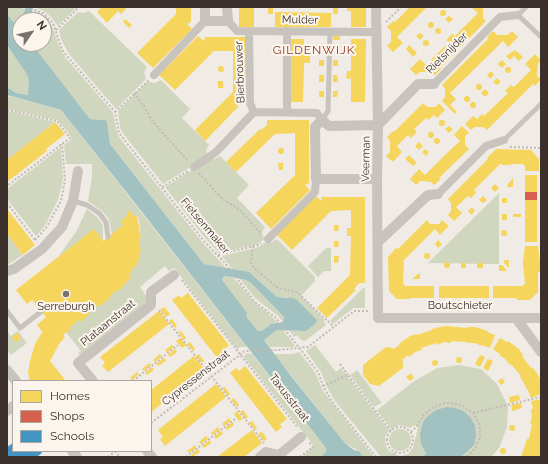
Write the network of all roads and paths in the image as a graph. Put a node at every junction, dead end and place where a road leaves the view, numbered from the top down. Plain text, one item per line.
1 (27, 7) edge
2 (79, 7) edge
3 (205, 7) edge
4 (227, 7) edge
5 (376, 7) edge
6 (401, 7) edge
7 (526, 7) edge
8 (518, 15) junction
9 (205, 21) junction
10 (228, 21) junction
11 (56, 30) junction
12 (249, 31) junction
13 (287, 31) junction
14 (330, 31) junction
15 (376, 32) junction
16 (541, 37) edge
17 (154, 75) joint
18 (434, 84) joint
19 (134, 93) junction
20 (541, 104) edge
21 (7, 110) edge
22 (115, 112) junction
23 (254, 112) junction
24 (287, 112) junction
25 (322, 120) junction
26 (378, 125) junction
27 (507, 143) junction
28 (62, 144) junction
29 (541, 148) edge
30 (194, 167) junction
31 (78, 170) dead end
32 (316, 179) junction
33 (377, 179) junction
34 (7, 186) edge
35 (162, 187) junction
36 (438, 194) joint
37 (73, 201) junction
38 (7, 203) edge
39 (108, 237) dead end
40 (268, 238) junction
41 (35, 240) junction
42 (378, 242) junction
43 (253, 246) junction
44 (42, 249) junction
45 (218, 255) junction
46 (7, 271) edge
47 (174, 275) joint
48 (151, 304) junction
49 (7, 311) edge
50 (42, 311) dead end
51 (378, 314) junction
52 (516, 318) junction
53 (541, 318) edge
54 (334, 327) junction
55 (178, 345) dead end
56 (300, 349) junction
57 (541, 352) edge
58 (240, 354) junction
59 (340, 364) dead end
60 (7, 370) edge
61 (348, 375) junction
62 (211, 376) junction
63 (15, 380) edge
64 (92, 380) edge
65 (134, 380) edge
66 (323, 386) junction
67 (541, 397) edge
68 (473, 413) junction
69 (235, 419) dead end
70 (152, 422) edge
71 (391, 430) junction
72 (411, 432) junction
73 (301, 437) joint
74 (395, 452) junction
75 (263, 455) edge
76 (186, 457) edge
77 (376, 457) edge
78 (390, 457) edge
79 (467, 457) edge

1 - 11 path, Fietsenmaker
2 - 11 path
3 - 9 street
4 - 10 street
5 - 15 street, Veerman
6 - 15 path
7 - 8 lane
8 - 16 lane
8 - 18 street, Rietsnijder
9 - 10 street
9 - 17 street
10 - 12 street, Mulder
11 - 22 path, Fietsenmaker
12 - 13 street, Mulder
12 - 23 street, Bierbrouwer
13 - 14 street, Mulder
13 - 24 street
14 - 15 street, Mulder
14 - 25 lane
15 - 26 street, Veerman
17 - 19 path
18 - 26 street, Rietsnijder
19 - 22 path
19 - 30 path
20 - 27 lane
21 - 28 path
22 - 35 path, Fietsenmaker
23 - 24 street, Bierbrouwer
23 - 30 street, Bierbrouwer
24 - 25 street, Bierbrouwer
25 - 26 street
25 - 32 street
26 - 33 street, Veerman
27 - 29 path
27 - 36 street
28 - 34 path
28 - 41 path
30 - 35 path
30 - 40 path
31 - 37 street
32 - 33 street
32 - 40 street
33 - 42 street, Veerman
35 - 45 path, Fietsenmaker
36 - 42 street
37 - 39 lane
37 - 44 street
38 - 41 path
40 - 43 path
41 - 44 path
42 - 51 street, Veerman
43 - 45 path
43 - 54 path
44 - 46 street
45 - 56 path, Fietsenmaker
47 - 48 street, Plataanstraat
47 - 58 path
48 - 62 path
48 - 64 street, Plataanstraat
49 - 50 lane
51 - 52 street, Boutschieter
51 - 54 path
52 - 53 street, Boutschieter
52 - 57 street
54 - 56 path
55 - 65 path
56 - 58 path, Cypressenstraat
56 - 66 path, Fietsenmaker
58 - 62 path, Cypressenstraat
58 - 73 path, Taxusstraat
59 - 61 path
60 - 63 street
61 - 66 path
61 - 71 path
62 - 70 path, Cypressenstraat
62 - 75 path
66 - 77 path, Fietsenmaker
67 - 68 path
68 - 72 path
68 - 79 path
69 - 76 path
71 - 72 path
71 - 74 path
72 - 74 path
73 - 75 street, Taxusstraat
74 - 78 path

